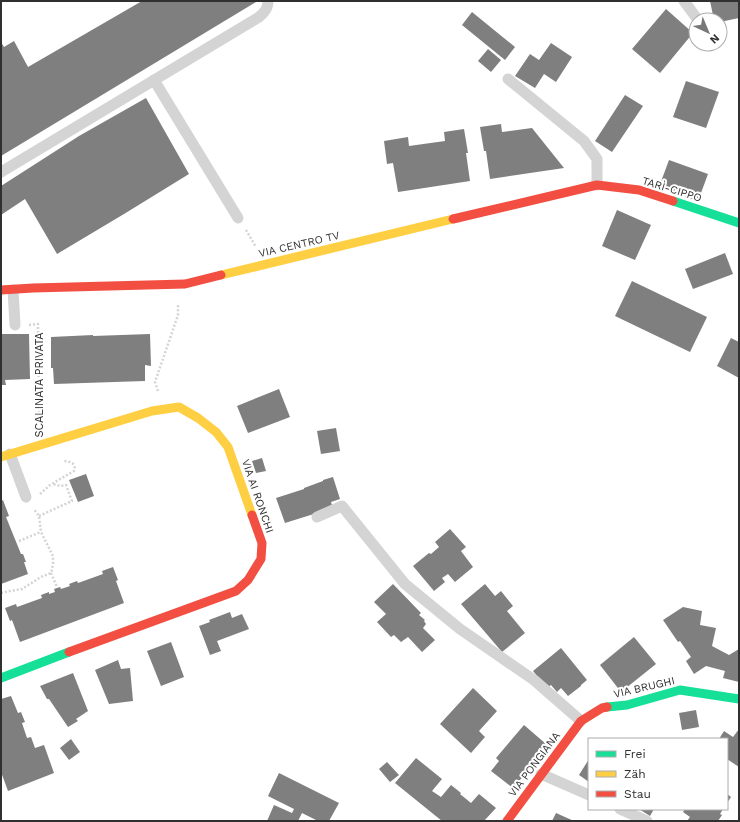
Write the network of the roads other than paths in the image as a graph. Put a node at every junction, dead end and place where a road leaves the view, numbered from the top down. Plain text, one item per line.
1 (268, 1) edge
2 (684, 1) edge
3 (692, 12) edge
4 (508, 79) dead end
5 (154, 80) junction
6 (1, 172) edge
7 (597, 185) junction
8 (238, 218) road end
9 (739, 223) edge
10 (1, 290) edge
11 (13, 290) junction
12 (15, 326) road end
13 (5, 456) edge
14 (32, 500) road end
15 (317, 517) dead end
16 (1, 678) edge
17 (739, 700) edge
18 (581, 721) junction
19 (541, 774) junction
20 (588, 795) edge
21 (622, 810) edge
22 (507, 821) edge
23 (647, 821) edge

1 - 5 lane
2 - 3 lane
4 - 7 lane
5 - 6 lane
5 - 8 lane
7 - 9 street, TARÌ-CIPPO
7 - 11 street, VIA CENTRO TV
10 - 11 street, VIA CENTRO TV
11 - 12 lane
13 - 14 lane
13 - 16 street, VIA AI RONCHI
15 - 18 lane
17 - 18 street, VIA BRUGHI
18 - 19 street, VIA PONGIANA
19 - 20 lane
19 - 22 street, VIA PONGIANA
21 - 23 lane

